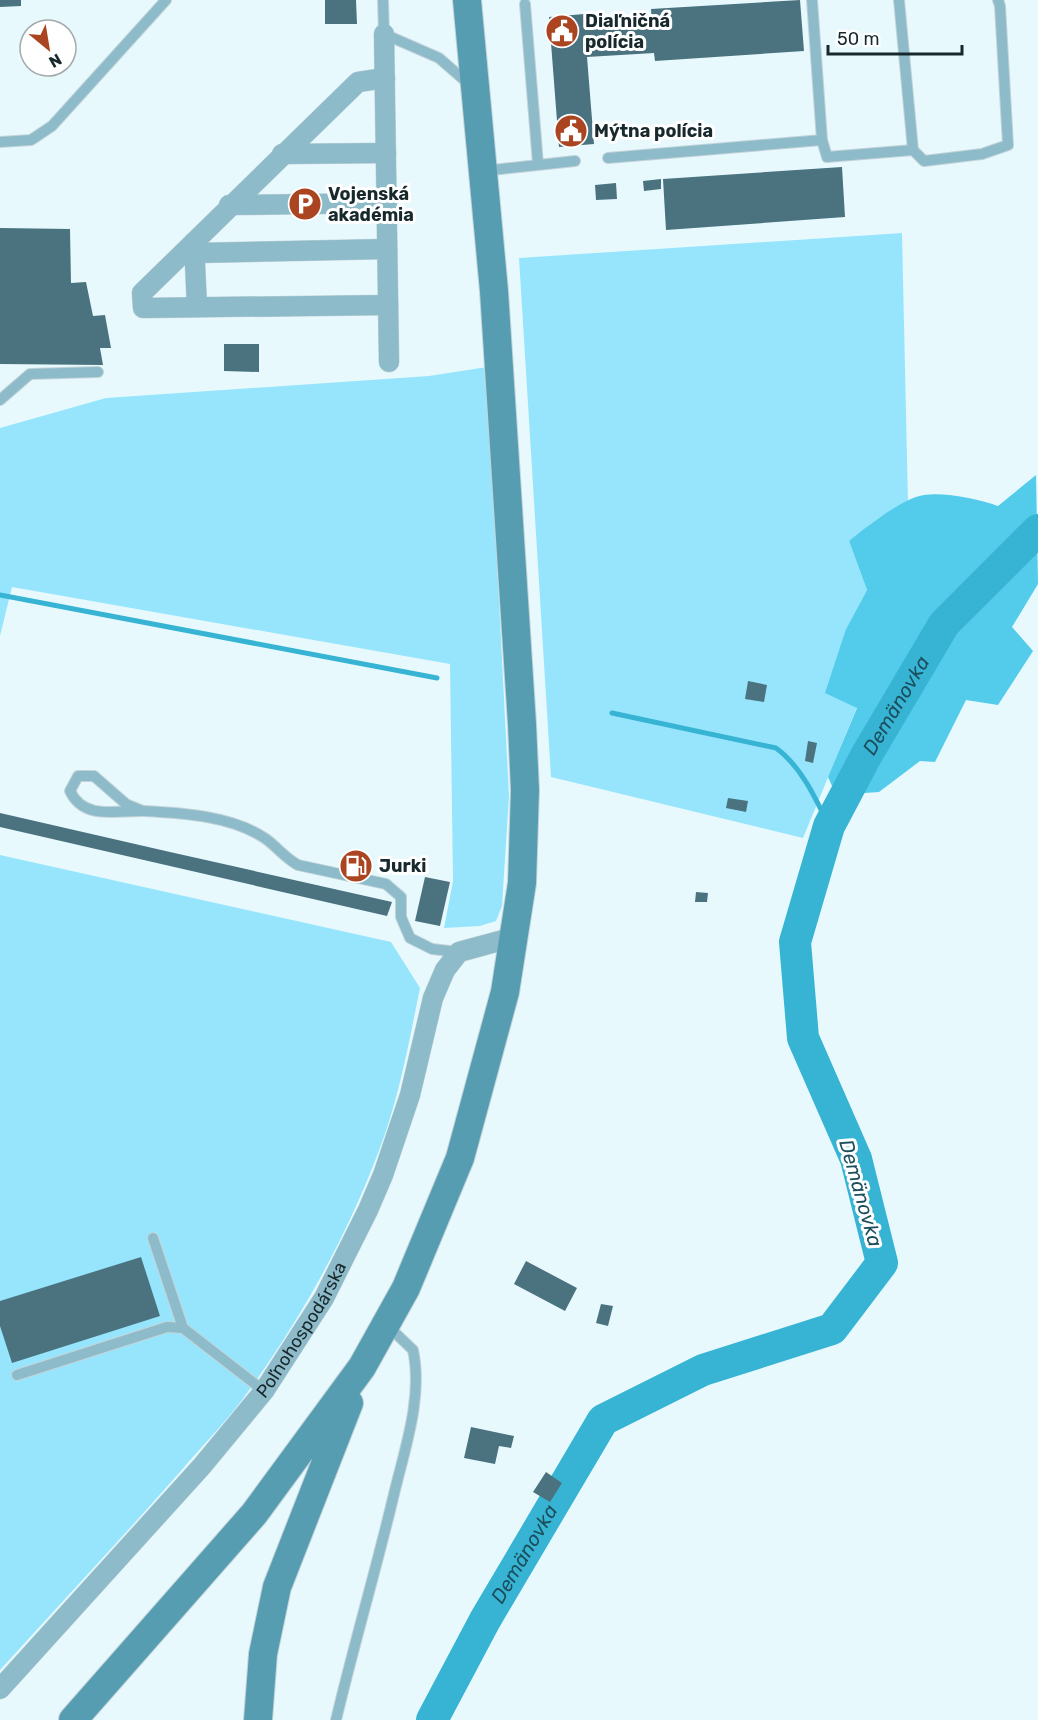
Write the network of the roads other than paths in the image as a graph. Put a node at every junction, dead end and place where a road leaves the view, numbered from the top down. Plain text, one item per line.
1 (166, 0) edge
2 (383, 0) edge
3 (467, 0) edge
4 (812, 0) edge
5 (998, 0) edge
6 (901, 1) edge
7 (525, 4) dead end
8 (384, 34) junction
9 (385, 78) junction
10 (475, 89) junction
11 (822, 140) junction
12 (0, 142) edge
13 (913, 150) junction
14 (387, 153) junction
15 (282, 154) junction
16 (608, 158) dead end
17 (576, 161) dead end
18 (538, 164) junction
19 (483, 171) junction
20 (387, 203) junction
21 (229, 205) junction
22 (194, 248) junction
23 (387, 249) junction
24 (388, 305) junction
25 (197, 307) junction
26 (389, 362) dead end
27 (98, 372) dead end
28 (0, 400) edge
29 (143, 811) junction
30 (514, 937) junction
31 (459, 952) junction
32 (153, 1238) dead end
33 (387, 1325) junction
34 (183, 1328) junction
35 (362, 1367) junction
36 (17, 1375) dead end
37 (264, 1392) junction
38 (0, 1689) edge
39 (73, 1720) edge
40 (258, 1720) edge
41 (336, 1720) edge

1 - 12 lane
2 - 8 lane
3 - 10 main road
4 - 11 lane
5 - 13 lane
6 - 13 lane
7 - 18 lane
8 - 9 street
8 - 10 lane
9 - 14 street
9 - 15 street
10 - 19 main road
11 - 13 lane
11 - 16 lane
14 - 15 street
14 - 20 street
15 - 21 street
17 - 18 lane
18 - 19 lane
19 - 30 main road
20 - 21 street
20 - 23 street
21 - 22 street
22 - 23 street
22 - 25 street
22 - 25 street
23 - 24 street
24 - 25 street
24 - 26 street
27 - 28 lane
29 - 29 lane
29 - 31 lane
30 - 31 street
30 - 33 main road
31 - 37 street, Poľnohospodárska
32 - 34 lane
33 - 35 main road
33 - 41 lane
34 - 36 lane
34 - 37 lane
35 - 39 main road
35 - 40 main road
37 - 38 street, Poľnohospodárska

